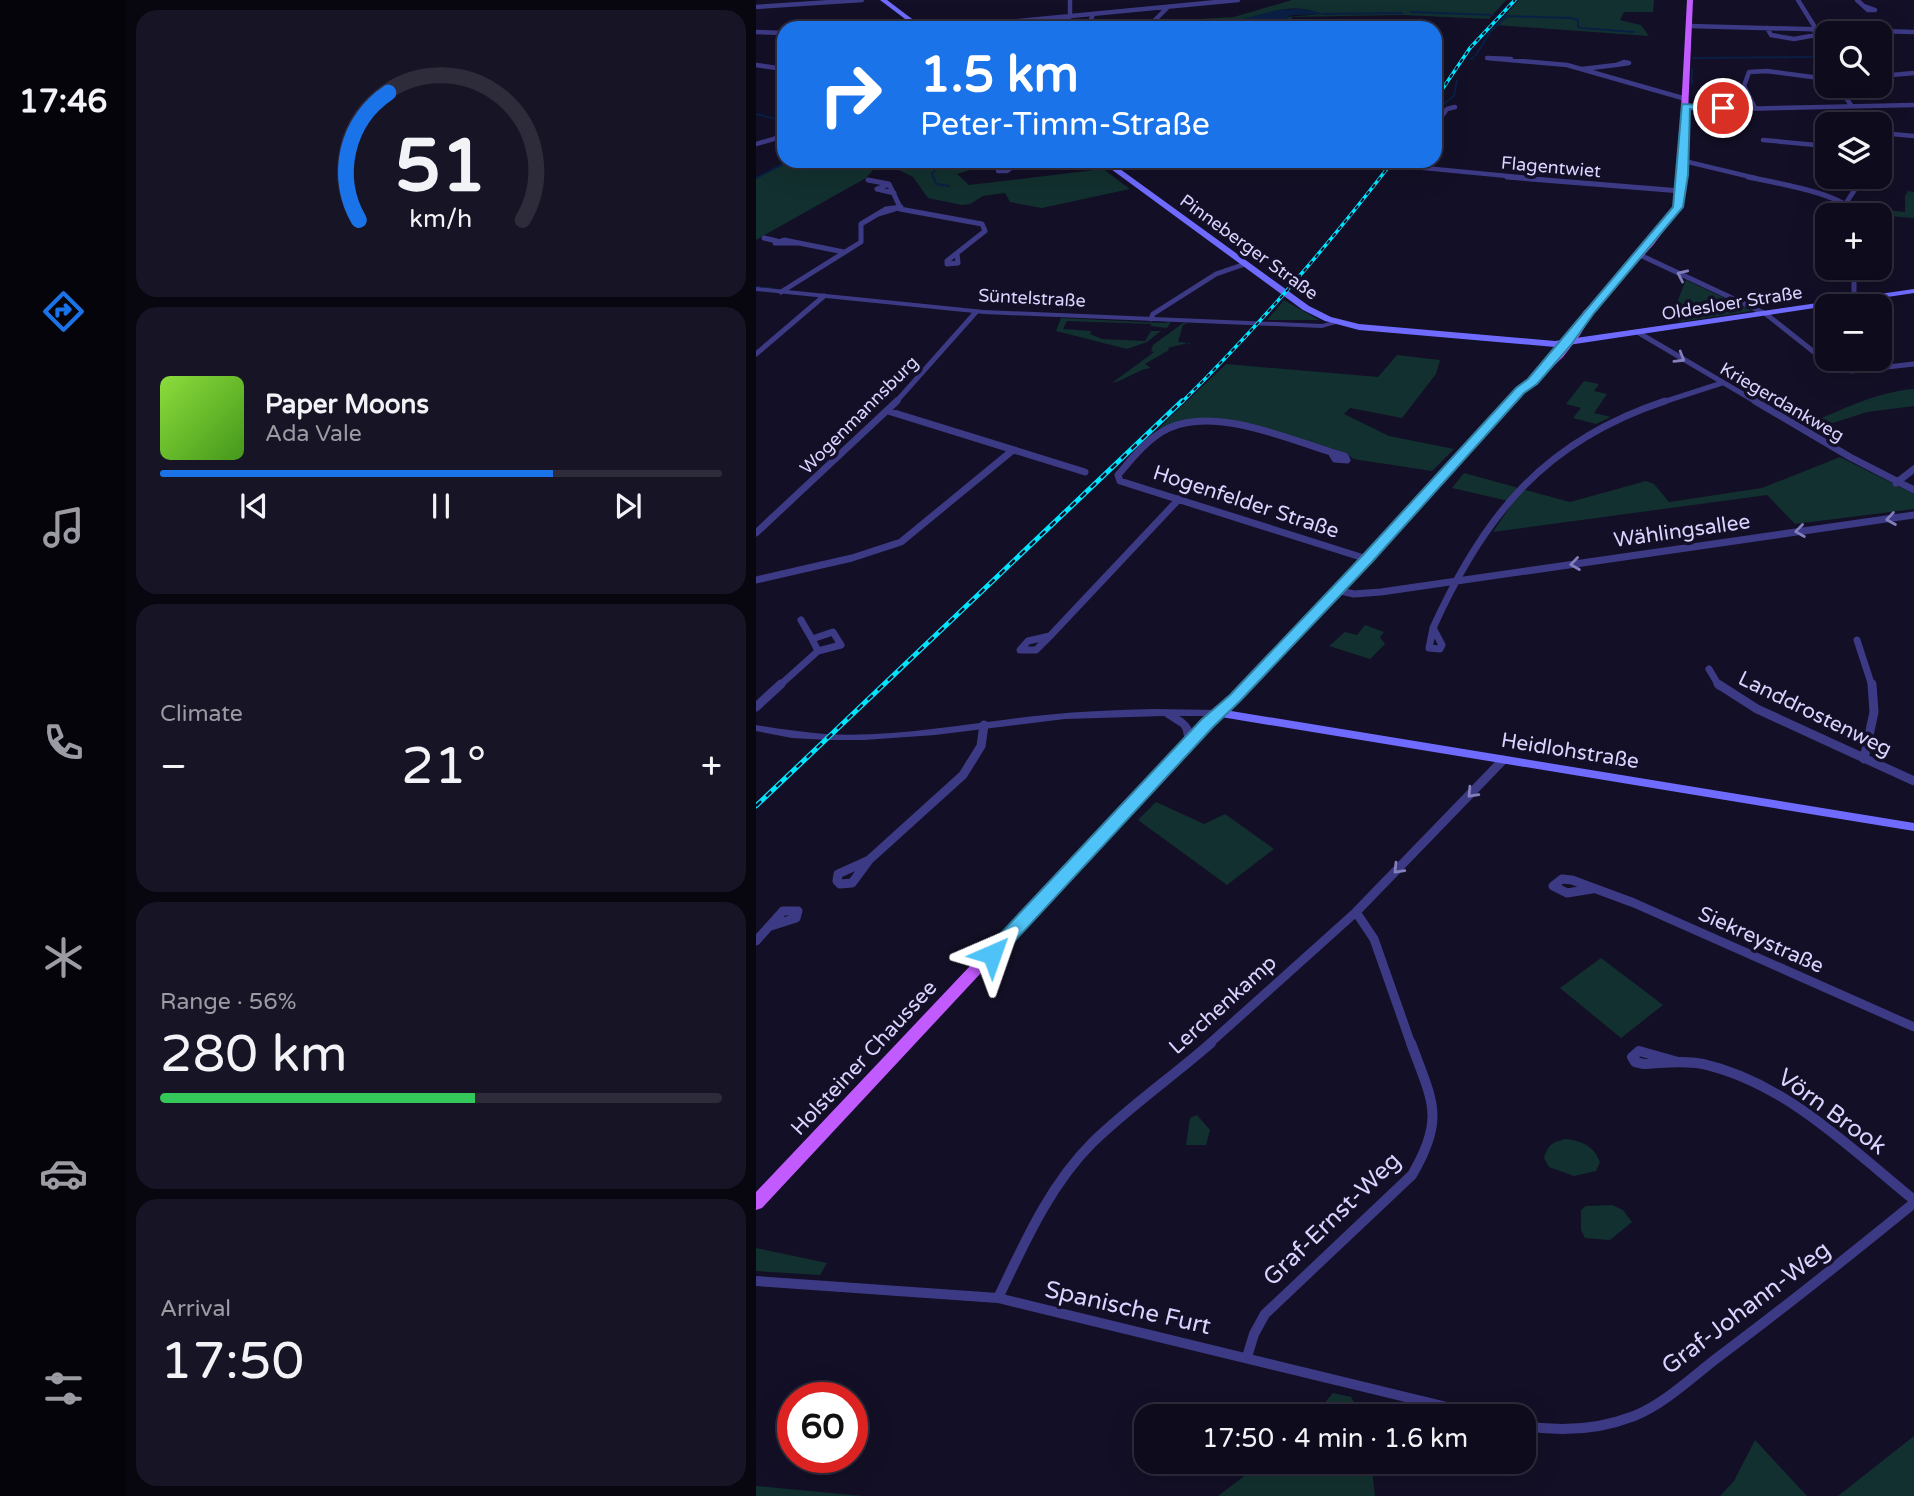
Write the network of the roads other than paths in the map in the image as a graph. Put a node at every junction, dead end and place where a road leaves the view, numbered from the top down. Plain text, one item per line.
1 (773, 0) edge
2 (862, 0) edge
3 (883, 0) edge
4 (1070, 0) edge
5 (1116, 0) edge
6 (1186, 0) edge
7 (1238, 0) edge
8 (1690, 0) edge
9 (1798, 0) edge
10 (1857, 0) edge
11 (780, 5) junction
12 (1182, 5) junction
13 (1864, 6) dead end
14 (1168, 7) junction
15 (757, 8) edge
16 (1114, 12) junction
17 (1093, 14) junction
18 (1070, 16) junction
19 (912, 21) edge
20 (1018, 21) edge
21 (1067, 21) edge
22 (1090, 21) edge
23 (1154, 21) edge
24 (1689, 26) junction
25 (1767, 28) junction
26 (1815, 29) joint
27 (1892, 31) edge
28 (756, 32) edge
29 (1914, 32) edge
30 (777, 33) edge
31 (1815, 36) edge
32 (1511, 59) dead end
33 (756, 65) edge
34 (1615, 65) dead end
35 (777, 68) edge
36 (1582, 69) junction
37 (1914, 73) edge
38 (1892, 75) edge
39 (1815, 77) edge
40 (1846, 98) edge
41 (1686, 102) junction
42 (1851, 105) junction
43 (1914, 105) edge
44 (1755, 108) junction
45 (1892, 134) edge
46 (1914, 136) edge
47 (777, 138) edge
48 (1763, 140) dead end
49 (756, 144) edge
50 (1815, 145) edge
51 (1684, 161) junction
52 (1114, 168) edge
53 (1403, 168) edge
54 (1418, 170) joint
55 (868, 180) dead end
56 (890, 186) junction
57 (1855, 189) edge
58 (1681, 191) junction
59 (894, 193) junction
60 (1846, 203) joint
61 (900, 207) junction
62 (764, 239) dead end
63 (845, 252) junction
64 (957, 253) dead end
65 (1640, 255) junction
66 (1245, 264) junction
67 (756, 289) edge
68 (1914, 291) edge
69 (781, 292) junction
70 (1892, 294) edge
71 (824, 296) junction
72 (1815, 306) edge
73 (1590, 311) junction
74 (976, 312) junction
75 (1766, 314) junction
76 (1151, 318) junction
77 (1328, 319) junction
78 (1339, 323) junction
79 (1308, 325) junction
80 (1581, 327) junction
81 (1639, 333) junction
82 (1606, 337) junction
83 (1519, 342) junction
84 (1567, 343) junction
85 (1555, 344) junction
86 (756, 354) edge
87 (1542, 354) dead end
88 (1914, 364) edge
89 (1722, 383) junction
90 (1520, 390) junction
91 (888, 411) junction
92 (1013, 450) junction
93 (1331, 452) dead end
94 (1914, 469) edge
95 (1084, 472) dead end
96 (1896, 483) junction
97 (1914, 491) edge
98 (1179, 499) junction
99 (1914, 515) edge
100 (756, 533) edge
101 (1367, 559) junction
102 (756, 580) edge
103 (1455, 581) junction
104 (1336, 590) junction
105 (802, 620) dead end
106 (1433, 628) dead end
107 (1050, 636) dead end
108 (812, 639) junction
109 (1857, 640) dead end
110 (818, 651) junction
111 (1709, 669) dead end
112 (756, 707) edge
113 (1166, 713) junction
114 (1219, 713) junction
115 (984, 725) junction
116 (756, 728) edge
117 (1190, 741) junction
118 (1864, 759) junction
119 (1503, 760) junction
120 (1914, 781) edge
121 (1914, 827) edge
122 (869, 860) dead end
123 (1592, 889) dead end
124 (1356, 912) junction
125 (771, 926) dead end
126 (756, 941) edge
127 (1914, 1027) edge
128 (1678, 1062) dead end
129 (1914, 1202) edge
130 (756, 1203) edge
131 (756, 1281) edge
132 (999, 1298) junction
133 (1247, 1357) junction
134 (1436, 1404) edge
135 (1536, 1427) edge

1 - 11 street
2 - 11 street
3 - 19 main road
4 - 18 street
5 - 16 street
6 - 12 street
7 - 12 street
8 - 24 main road, Holsteiner Chaussee
9 - 26 street
10 - 13 street
11 - 15 street
12 - 14 street
14 - 16 street
14 - 23 street
16 - 17 street
17 - 18 street
17 - 22 street
18 - 20 street
18 - 21 street
24 - 25 street
24 - 41 main road, Holsteiner Chaussee
25 - 26 street
25 - 31 street
27 - 29 street
28 - 30 street
32 - 36 street
33 - 35 street
34 - 36 street
36 - 41 street
37 - 38 street
39 - 44 street
40 - 42 street
41 - 44 street
41 - 51 main road, Holsteiner Chaussee
42 - 43 street
42 - 44 street
45 - 46 street
47 - 49 street
48 - 50 street
51 - 58 main road, Holsteiner Chaussee
51 - 60 street
52 - 66 main road, Pinneberger Straße
53 - 54 street, Flagentwiet
54 - 58 street, Flagentwiet
55 - 56 street
56 - 59 street
56 - 59 street
57 - 60 street
58 - 65 main road, Holsteiner Chaussee
59 - 61 street
61 - 63 street
61 - 64 street
62 - 63 street
63 - 69 street
65 - 73 main road, Holsteiner Chaussee
75 -> 65 street
66 - 76 street
66 - 77 main road, Pinneberger Straße
67 - 69 street, Süntelstraße
68 - 70 main road, Oldesloer Straße
69 - 71 street, Süntelstraße
71 - 74 street, Süntelstraße
71 - 86 street
72 - 75 main road, Oldesloer Straße
73 - 80 main road, Holsteiner Chaussee
73 - 85 main road, Holsteiner Chaussee
74 - 76 street, Süntelstraße
74 - 91 street, Wogenmannsburg
75 - 81 main road, Oldesloer Straße
75 - 88 street
76 - 79 street, Süntelstraße
77 - 78 main road, Pinneberger Straße
77 - 79 street, Süntelstraße
78 - 79 street, Süntelstraße
78 - 83 main road, Pinneberger Straße
80 - 82 main road
80 - 84 main road, Holsteiner Chaussee
81 - 82 main road, Oldesloer Straße
81 -> 89 street, Kriegerdankweg
82 - 84 main road, Oldesloer Straße
83 - 85 main road, Pinneberger Straße
83 - 87 main road
84 - 85 main road, Oldesloer Straße
84 - 90 main road, Holsteiner Chaussee
85 - 90 main road, Holsteiner Chaussee
89 - 96 street, Kriegerdankweg
89 - 103 street
90 - 101 main road, Holsteiner Chaussee
91 - 92 street
91 - 100 street, Wogenmannsburg
92 - 95 street
92 - 102 street
93 - 98 street, Hogenfelder Straße
94 - 96 street
96 - 97 street, Kriegerdankweg
98 - 101 street, Hogenfelder Straße
98 - 107 street
99 -> 103 street, Wählingsallee
101 - 104 main road, Holsteiner Chaussee
103 - 104 street, Wählingsallee
103 - 106 street
104 - 114 main road, Holsteiner Chaussee
105 - 108 street
108 - 110 street
108 - 110 street
109 - 118 street
110 - 112 street
111 - 118 street, Landdrostenweg
113 - 114 street
113 - 115 street
113 - 117 street
114 - 117 main road, Holsteiner Chaussee
114 - 119 main road, Heidlohstraße
115 - 116 street
115 - 122 street
117 - 130 main road, Holsteiner Chaussee
118 - 120 street, Landdrostenweg
119 - 121 main road, Heidlohstraße
119 -> 124 street, Lerchenkamp
123 - 127 street, Siekreystraße
124 - 132 street, Lerchenkamp
124 - 133 street, Graf-Ernst-Weg
125 - 126 street
128 - 129 street, Vörn Brook
129 - 135 street, Graf-Johann-Weg
131 - 132 street, Spanische Furt
132 - 133 street, Spanische Furt
133 - 134 street, Spanische Furt

